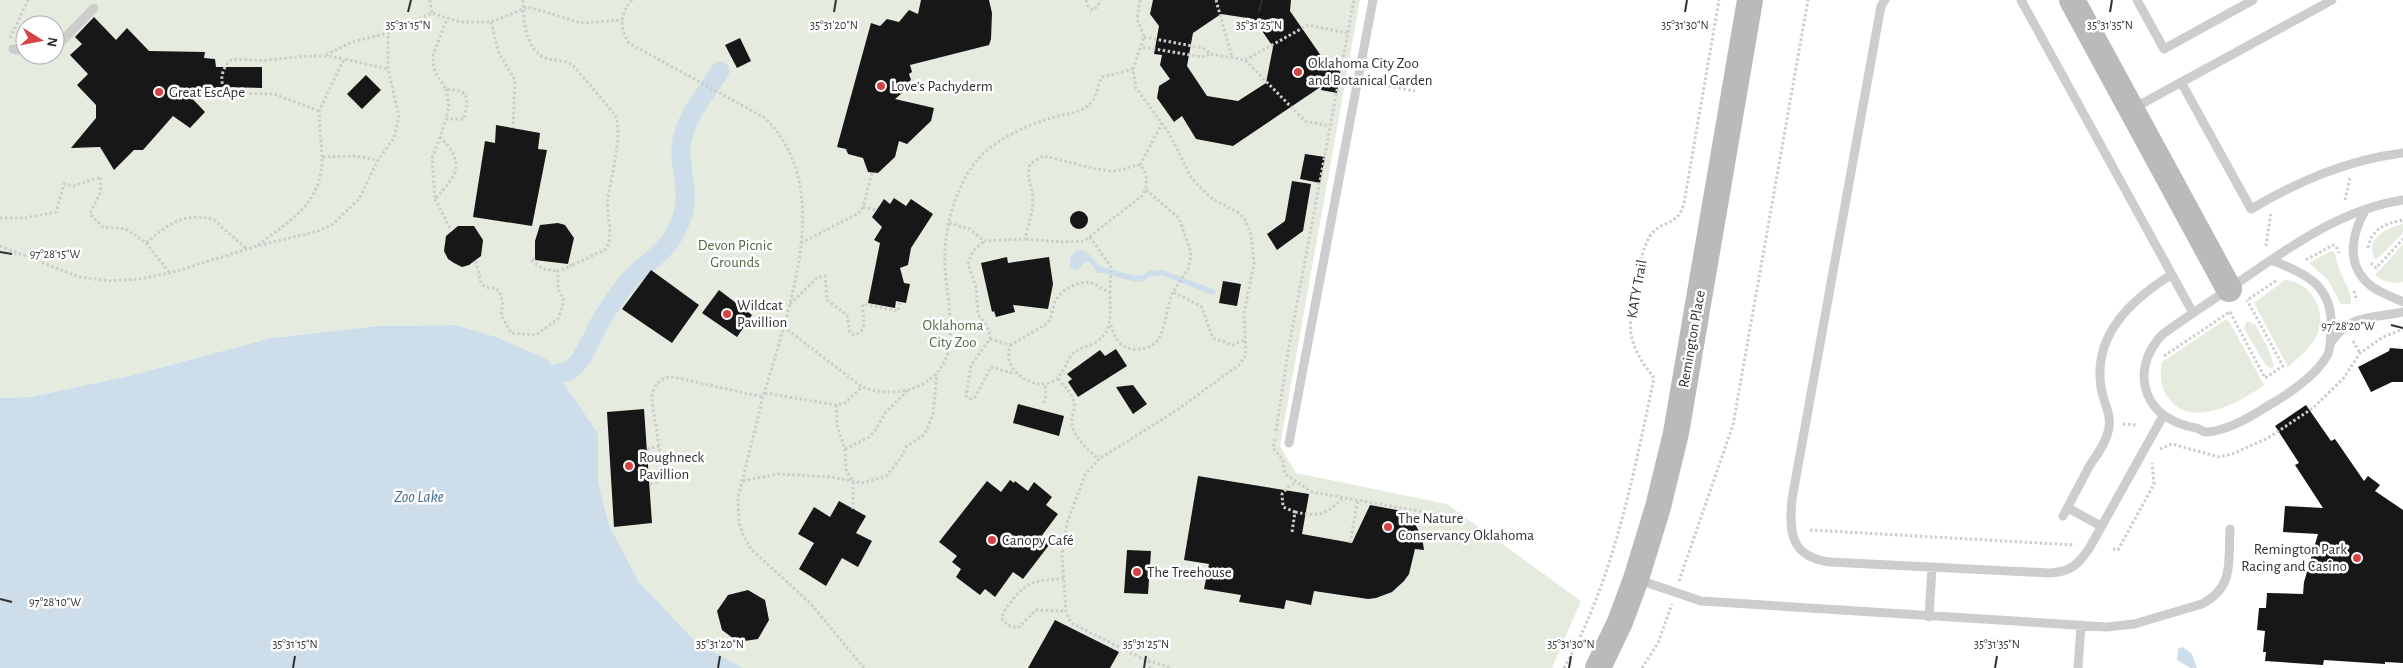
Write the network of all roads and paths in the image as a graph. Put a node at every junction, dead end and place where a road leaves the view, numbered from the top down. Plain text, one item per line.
1 (28, 0) edge
2 (430, 0) edge
3 (523, 0) edge
4 (632, 0) edge
5 (1086, 0) edge
6 (1100, 0) edge
7 (1140, 0) edge
8 (1216, 0) edge
9 (1354, 0) edge
10 (1373, 0) edge
11 (1719, 0) edge
12 (1750, 0) edge
13 (1808, 0) edge
14 (1885, 0) edge
15 (2021, 0) edge
16 (2072, 0) edge
17 (2137, 0) edge
18 (2253, 0) edge
19 (2332, 0) edge
20 (523, 7) junction
21 (94, 8) dead end
22 (432, 13) junction
23 (21, 15) edge
24 (447, 19) junction
25 (622, 20) junction
26 (491, 22) junction
27 (388, 33) junction
28 (1144, 37) junction
29 (65, 38) edge
30 (1143, 47) junction
31 (1211, 54) junction
32 (326, 55) junction
33 (1232, 58) junction
34 (344, 59) junction
35 (1244, 60) junction
36 (388, 69) junction
37 (1133, 69) junction
38 (1339, 76) dead end
39 (1358, 80) junction
40 (2181, 82) junction
41 (446, 89) junction
42 (1415, 90) dead end
43 (2131, 110) junction
44 (319, 111) junction
45 (446, 119) junction
46 (1162, 123) junction
47 (1330, 126) dead end
48 (514, 128) dead end
49 (440, 137) junction
50 (2403, 153) edge
51 (322, 157) junction
52 (378, 160) junction
53 (2349, 163) junction
54 (1140, 165) junction
55 (872, 173) dead end
56 (1146, 190) junction
57 (436, 199) junction
58 (2345, 200) dead end
59 (2403, 200) edge
60 (864, 207) junction
61 (2366, 209) junction
62 (876, 210) dead end
63 (2270, 217) dead end
64 (0, 218) edge
65 (2403, 220) edge
66 (949, 223) junction
67 (451, 230) dead end
68 (1090, 237) junction
69 (1025, 239) junction
70 (2336, 239) dead end
71 (2403, 239) edge
72 (984, 241) junction
73 (146, 243) junction
74 (801, 244) junction
75 (0, 245) edge
76 (2335, 245) junction
77 (257, 246) junction
78 (2266, 246) dead end
79 (248, 249) junction
80 (2368, 252) dead end
81 (2309, 253) dead end
82 (2311, 257) junction
83 (2339, 257) dead end
84 (2369, 257) dead end
85 (535, 258) dead end
86 (2271, 260) junction
87 (2306, 260) dead end
88 (476, 262) dead end
89 (558, 271) junction
90 (170, 273) junction
91 (2172, 275) junction
92 (2277, 280) dead end
93 (2350, 284) dead end
94 (1173, 292) junction
95 (1110, 293) junction
96 (900, 302) dead end
97 (2357, 302) dead end
98 (2403, 302) edge
99 (2237, 303) junction
100 (790, 304) junction
101 (2403, 312) edge
102 (2193, 313) junction
103 (1111, 324) junction
104 (784, 328) junction
105 (990, 339) junction
106 (1245, 339) junction
107 (2353, 341) dead end
108 (1011, 345) junction
109 (2329, 346) junction
110 (2360, 353) dead end
111 (2164, 356) dead end
112 (2347, 373) dead end
113 (937, 374) junction
114 (1018, 375) junction
115 (2353, 376) dead end
116 (1058, 379) junction
117 (1045, 384) junction
118 (862, 387) junction
119 (908, 390) junction
120 (764, 395) junction
121 (1044, 403) dead end
122 (836, 405) junction
123 (2163, 416) junction
124 (2122, 424) dead end
125 (2136, 425) dead end
126 (1289, 443) dead end
127 (660, 446) junction
128 (647, 449) dead end
129 (845, 449) junction
130 (1099, 459) junction
131 (742, 482) junction
132 (1296, 482) dead end
133 (853, 483) junction
134 (650, 484) dead end
135 (1344, 498) dead end
136 (1358, 500) dead end
137 (853, 509) dead end
138 (1295, 512) junction
139 (2101, 526) junction
140 (1810, 530) dead end
141 (2230, 530) dead end
142 (1292, 532) dead end
143 (1350, 543) dead end
144 (2078, 546) dead end
145 (1932, 567) junction
146 (1682, 571) dead end
147 (1064, 578) junction
148 (1636, 579) junction
149 (1066, 611) junction
150 (1669, 614) dead end
151 (1929, 617) junction
152 (2081, 625) junction
153 (1149, 661) junction
154 (864, 668) edge
155 (1150, 668) edge
156 (1172, 668) edge
157 (1564, 668) edge
158 (1598, 668) edge
159 (1642, 668) edge
160 (2078, 668) edge

1 - 23 path
2 - 22 path
3 - 20 path
4 - 25 path
5 - 6 path
7 - 28 path
8 - 33 path
9 - 35 path
10 - 39 lane
11 - 157 path, KATY Trail
12 - 148 main road, Remington Place
13 - 146 path
14 - 145 lane
15 - 91 lane
16 - 43 main road
17 - 18 lane
19 - 40 lane
20 - 25 path
20 - 26 path
20 - 89 path
21 - 29 lane
22 - 24 path
22 - 27 path
24 - 26 path
24 - 41 path
25 - 74 path
26 - 48 path
27 - 32 path
27 - 36 path
28 - 30 path
28 - 31 path
30 - 31 path
30 - 37 path
31 - 33 path
32 - 34 path
32 - 44 path
33 - 35 path
34 - 36 path
34 - 44 path
35 - 47 path
36 - 52 path
37 - 46 path
37 - 66 path
38 - 39 path
39 - 42 path
39 - 126 lane
40 - 43 lane
40 - 53 lane
41 - 45 path
41 - 45 path
43 - 99 main road
44 - 51 path
45 - 49 path
46 - 54 path
46 - 106 path
49 - 57 path
49 - 57 path
50 - 53 lane
51 - 52 path
51 - 77 path
52 - 77 path
53 - 58 path
54 - 56 path
54 - 69 path
55 - 60 path
56 - 68 path
56 - 94 path
57 - 67 path
59 - 61 lane
60 - 62 path
60 - 74 path
61 - 86 lane
61 - 98 lane
63 - 78 path
64 - 73 path
65 - 80 path
66 - 72 path
66 - 113 path
68 - 69 path
68 - 95 path
69 - 72 path
70 - 76 path
71 - 84 path
72 - 105 path
73 - 79 path
73 - 90 path
74 - 100 path
75 - 90 path
76 - 82 path
76 - 83 path
77 - 79 path
79 - 90 path
81 - 82 path
82 - 87 path
85 - 89 path
86 - 99 lane
86 - 109 lane
88 - 89 path
91 - 102 lane
91 - 139 lane
92 - 99 path
93 - 97 path
94 - 103 path
94 - 106 path
95 - 103 path
95 - 108 path
96 - 100 path
99 - 99 path
99 - 102 lane
99 - 111 path
100 - 104 path
101 - 109 lane
102 - 123 lane
103 - 116 path
104 - 118 path
104 - 120 path
105 - 108 path
105 - 114 path
106 - 130 path
107 - 110 path
108 - 114 path
109 - 123 lane
112 - 115 path
113 - 119 path
113 - 133 path
114 - 117 path
116 - 117 path
116 - 130 path
117 - 121 path
118 - 119 path
118 - 122 path
119 - 129 path
120 - 122 path
120 - 127 path
120 - 131 path
122 - 129 path
123 - 139 lane
124 - 125 path
127 - 128 path
127 - 134 path
129 - 133 path
130 - 147 path
131 - 133 path
131 - 154 path
132 - 138 path
133 - 137 path
135 - 138 path
136 - 143 path
138 - 142 path
139 - 145 lane
140 - 144 path
141 - 152 lane
145 - 151 lane
147 - 149 path
147 - 149 path
148 - 151 lane
148 - 158 main road, Remington Place
149 - 153 path
150 - 159 path
151 - 152 lane
152 - 160 lane
153 - 155 path
153 - 156 path

